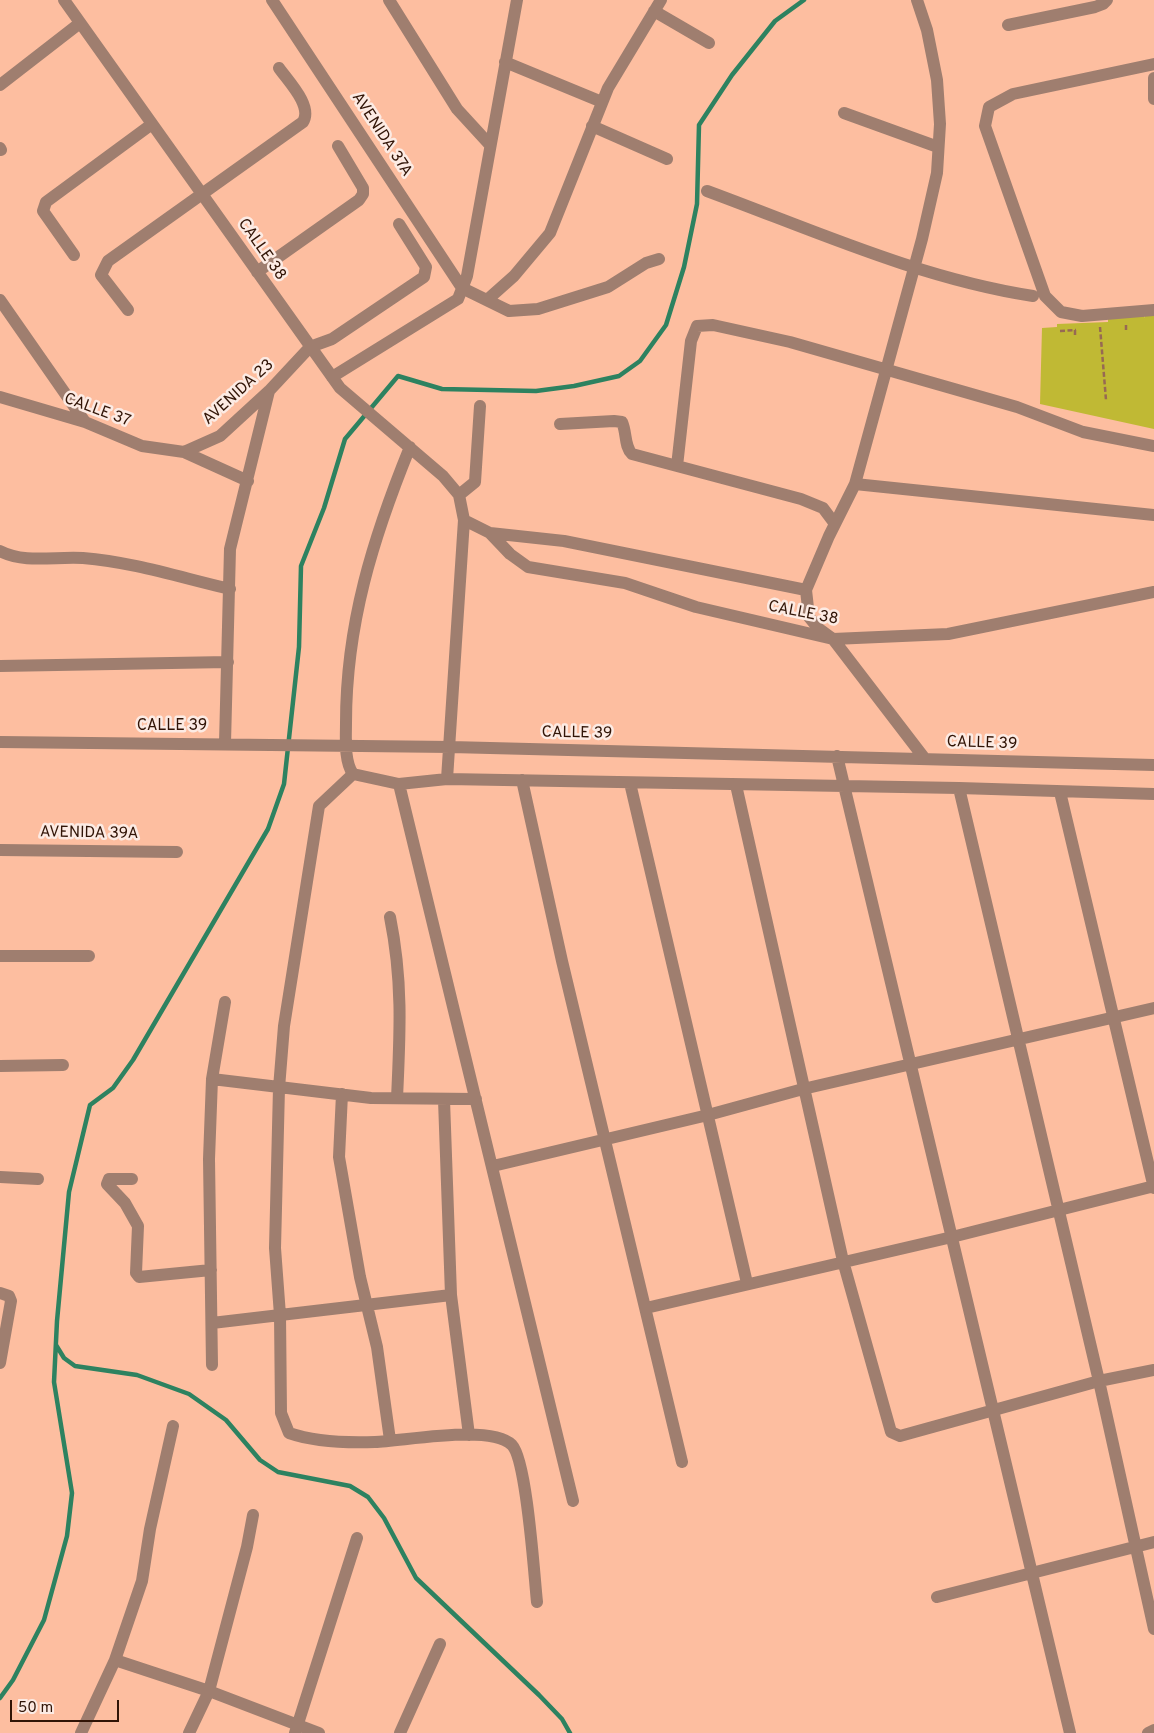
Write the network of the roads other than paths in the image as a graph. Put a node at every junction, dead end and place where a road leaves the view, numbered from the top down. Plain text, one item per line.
1 (64, 0) edge
2 (272, 0) edge
3 (388, 0) edge
4 (917, 0) edge
5 (1107, 0) edge
6 (515, 1) edge
7 (657, 5) edge
8 (80, 23) junction
9 (1008, 25) dead end
10 (709, 43) dead end
11 (505, 62) junction
12 (1154, 64) edge
13 (279, 68) dead end
14 (1154, 78) edge
15 (0, 85) edge
16 (1154, 99) edge
17 (602, 102) junction
18 (844, 112) dead end
19 (152, 124) junction
20 (592, 126) junction
21 (490, 145) junction
22 (338, 146) dead end
23 (938, 147) junction
24 (667, 159) dead end
25 (706, 191) dead end
26 (201, 193) junction
27 (399, 224) dead end
28 (74, 254) dead end
29 (659, 259) dead end
30 (914, 267) junction
31 (256, 272) junction
32 (462, 288) junction
33 (1034, 296) dead end
34 (0, 300) edge
35 (487, 300) junction
36 (128, 310) dead end
37 (1154, 310) edge
38 (310, 347) junction
39 (886, 370) junction
40 (332, 377) junction
41 (269, 391) junction
42 (0, 397) edge
43 (480, 406) dead end
44 (85, 422) junction
45 (560, 424) dead end
46 (1154, 446) edge
47 (410, 447) junction
48 (184, 452) junction
49 (677, 466) junction
50 (248, 481) junction
51 (855, 484) junction
52 (459, 495) junction
53 (1154, 515) edge
54 (464, 520) junction
55 (835, 524) junction
56 (490, 533) junction
57 (0, 551) edge
58 (230, 589) junction
59 (806, 590) junction
60 (1154, 592) edge
61 (833, 639) junction
62 (228, 662) junction
63 (0, 666) edge
64 (0, 742) edge
65 (225, 743) junction
66 (346, 745) junction
67 (451, 747) junction
68 (837, 756) junction
69 (925, 759) junction
70 (1154, 765) edge
71 (354, 774) junction
72 (447, 779) junction
73 (522, 780) junction
74 (630, 783) junction
75 (399, 784) junction
76 (736, 785) junction
77 (844, 787) junction
78 (959, 788) junction
79 (1060, 792) junction
80 (1154, 794) edge
81 (0, 850) edge
82 (177, 852) dead end
83 (390, 917) dead end
84 (0, 956) edge
85 (88, 956) dead end
86 (225, 1002) dead end
87 (1154, 1008) edge
88 (1113, 1018) junction
89 (1018, 1040) junction
90 (911, 1064) junction
91 (63, 1065) dead end
92 (0, 1066) edge
93 (212, 1079) junction
94 (279, 1088) junction
95 (803, 1089) junction
96 (342, 1094) junction
97 (397, 1098) junction
98 (476, 1099) junction
99 (444, 1100) junction
100 (708, 1115) junction
101 (606, 1139) junction
102 (493, 1166) junction
103 (0, 1176) edge
104 (38, 1179) dead end
105 (132, 1179) dead end
106 (1154, 1187) edge
107 (1058, 1209) junction
108 (952, 1237) junction
109 (843, 1261) junction
110 (211, 1270) junction
111 (747, 1284) junction
112 (0, 1293) edge
113 (451, 1294) junction
114 (367, 1304) junction
115 (646, 1308) junction
116 (280, 1315) junction
117 (212, 1323) junction
118 (0, 1360) edge
119 (212, 1365) dead end
120 (1154, 1370) edge
121 (1099, 1380) junction
122 (993, 1409) junction
123 (173, 1426) dead end
124 (469, 1435) junction
125 (390, 1440) junction
126 (682, 1462) dead end
127 (574, 1501) dead end
128 (253, 1515) dead end
129 (357, 1538) dead end
130 (1154, 1542) edge
131 (1134, 1546) junction
132 (1032, 1571) junction
133 (937, 1596) dead end
134 (537, 1602) dead end
135 (1154, 1629) edge
136 (440, 1644) dead end
137 (115, 1660) junction
138 (210, 1691) junction
139 (297, 1729) edge
140 (1154, 1730) edge
141 (81, 1733) edge
142 (189, 1733) edge
143 (319, 1733) edge
144 (400, 1733) edge
145 (1070, 1733) edge
146 (1148, 1733) edge

1 - 8 street, CALLE 38
2 - 32 street, AVENIDA 37A
3 - 21 street
4 - 23 street
5 - 9 street
6 - 11 street
7 - 10 street
7 - 17 street
8 - 15 street
8 - 19 street, CALLE 38
11 - 17 street
11 - 21 street
12 - 37 street
13 - 26 street
14 - 16 street
17 - 20 street
18 - 23 street
19 - 26 street, CALLE 38
19 - 28 street
20 - 24 street
20 - 35 street
21 - 32 street
22 - 31 street
23 - 30 street
25 - 30 street
26 - 31 street, CALLE 38
26 - 36 street
27 - 38 street
29 - 35 street
30 - 33 street
30 - 39 street
31 - 38 street, CALLE 38
32 - 35 street
32 - 40 street
34 - 44 street
38 - 40 street, CALLE 38
38 - 41 street, AVENIDA 23
39 - 46 street
39 - 49 street
39 - 51 street
40 - 47 street, CALLE 38
41 - 48 street, AVENIDA 23
41 - 50 street
42 - 44 street, CALLE 37
43 - 52 street
44 - 48 street, CALLE 37
45 - 49 street
47 - 52 street, CALLE 38
47 - 66 street
48 - 50 street, CALLE 37
49 - 55 street
50 - 58 street
51 - 53 street
51 - 55 street
52 - 54 street
54 - 56 street, CALLE 38
54 - 67 street
55 - 59 street
56 - 59 street
56 - 61 street, CALLE 38
57 - 58 street
58 - 62 street
59 - 61 street
60 - 61 street, CALLE 38
61 - 69 street
62 - 63 street
62 - 65 street
64 - 65 street, CALLE 39
65 - 66 street, CALLE 39
66 - 67 street, CALLE 39
66 - 71 street
67 - 68 street, CALLE 39
67 - 72 street
68 - 69 street, CALLE 39
68 - 77 street
69 - 70 street, CALLE 39
71 - 75 street
71 - 94 street
72 - 73 street
72 - 75 street
73 - 74 street
73 - 101 street
74 - 76 street
74 - 100 street
75 - 98 street
76 - 77 street
76 - 95 street
77 - 78 street
77 - 90 street
78 - 79 street
78 - 89 street
79 - 80 street
79 - 88 street
81 - 82 street, AVENIDA 39A
83 - 97 street
84 - 85 street
86 - 93 street
87 - 88 street
88 - 89 street
88 - 106 street
89 - 90 street
89 - 107 street
90 - 95 street
90 - 108 street
91 - 92 street
93 - 94 street
93 - 110 street
94 - 96 street
94 - 116 street
95 - 100 street
95 - 109 street
96 - 97 street
96 - 114 street
97 - 99 street
98 - 99 street
98 - 102 street
99 - 113 street
100 - 101 street
100 - 111 street
101 - 102 street
101 - 115 street
102 - 127 street
103 - 104 street
105 - 110 street
106 - 107 street
107 - 108 street
107 - 121 street
108 - 109 street
108 - 122 street
109 - 111 street
109 - 122 street
110 - 117 street
111 - 115 street
112 - 118 street
113 - 114 street
113 - 124 street
114 - 116 street
114 - 125 street
115 - 126 street
116 - 117 street
116 - 125 street
117 - 119 street
120 - 121 street
121 - 122 street
121 - 131 street
122 - 132 street
123 - 137 street
124 - 125 street
124 - 134 street
128 - 138 street
129 - 139 street
130 - 131 street
131 - 132 street
131 - 135 street
132 - 133 street
132 - 145 street
136 - 144 street
137 - 138 street
137 - 141 street
138 - 139 street
138 - 142 street
139 - 143 street
140 - 146 street

